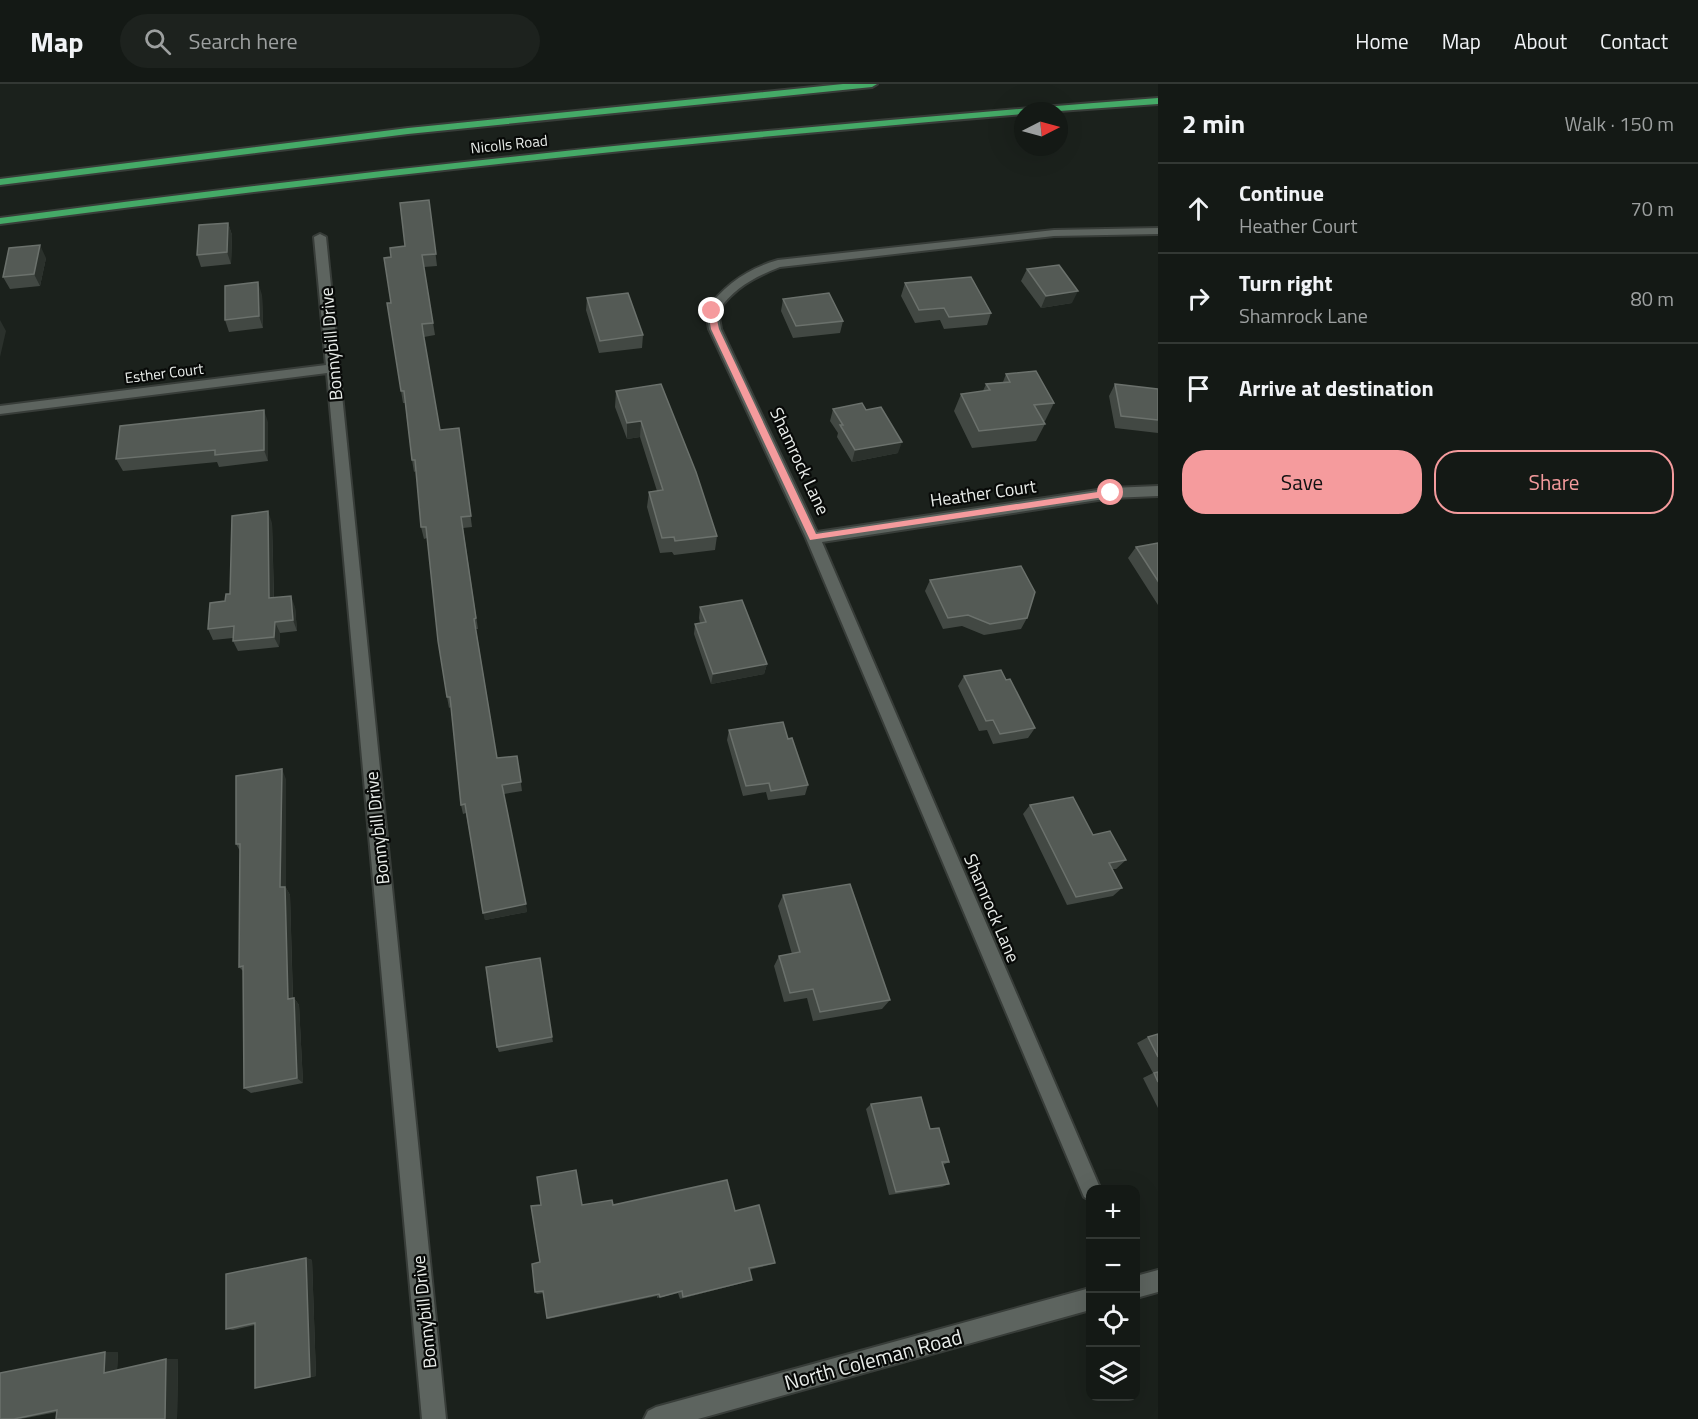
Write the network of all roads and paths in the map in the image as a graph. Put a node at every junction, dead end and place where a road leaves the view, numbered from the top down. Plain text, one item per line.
1 (872, 84) edge
2 (1158, 101) edge
3 (1068, 108) edge
4 (1014, 112) edge
5 (0, 182) edge
6 (0, 221) edge
7 (1158, 231) edge
8 (321, 237) dead end
9 (333, 368) junction
10 (0, 410) edge
11 (1158, 492) edge
12 (813, 538) junction
13 (1089, 1185) edge
14 (1158, 1281) edge
15 (1140, 1286) edge
16 (1086, 1300) edge
17 (434, 1419) edge
18 (656, 1419) edge

1 - 5 highway, Nicolls Road
2 - 3 highway, Nicolls Road
4 - 6 highway, Nicolls Road
7 - 12 street, Shamrock Lane
8 - 9 street, Bonnybill Drive
9 - 10 street, Esther Court
9 - 17 street, Bonnybill Drive
11 - 12 street, Heather Court
12 - 13 street, Shamrock Lane
14 - 15 street
16 - 18 street, North Coleman Road

